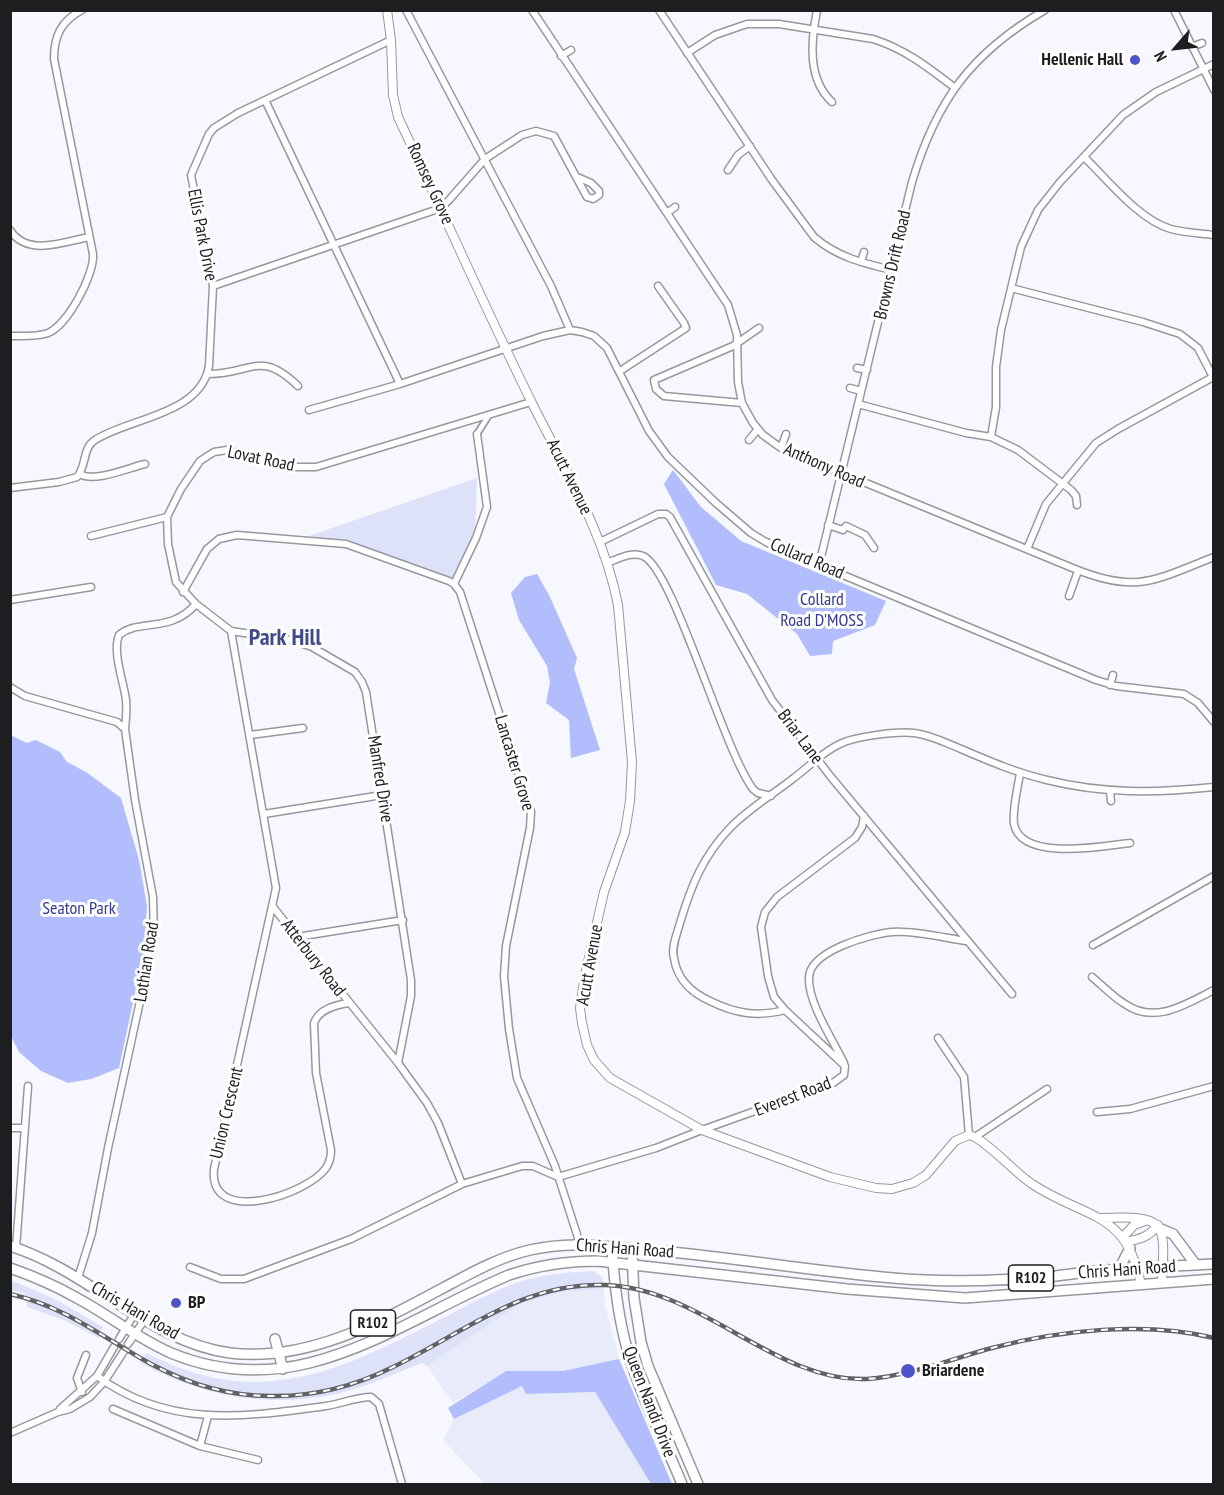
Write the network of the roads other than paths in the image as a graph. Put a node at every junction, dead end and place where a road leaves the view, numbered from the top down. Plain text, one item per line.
1 (82, 10) edge
2 (387, 10) edge
3 (406, 10) edge
4 (532, 10) edge
5 (659, 10) edge
6 (817, 10) edge
7 (1045, 10) edge
8 (1173, 10) edge
9 (815, 30) junction
10 (391, 40) junction
11 (1202, 43) dead end
12 (1192, 47) junction
13 (571, 50) dead end
14 (687, 53) junction
15 (561, 56) junction
16 (1214, 64) edge
17 (1203, 69) junction
18 (955, 88) junction
19 (1214, 90) edge
20 (265, 100) junction
21 (832, 102) dead end
22 (750, 146) junction
23 (763, 150) dead end
24 (757, 156) junction
25 (1084, 157) junction
26 (485, 159) junction
27 (728, 170) dead end
28 (577, 177) dead end
29 (675, 207) dead end
30 (441, 208) junction
31 (667, 213) junction
32 (10, 230) edge
33 (1214, 235) edge
34 (89, 237) junction
35 (333, 244) junction
36 (864, 252) dead end
37 (861, 262) junction
38 (892, 270) junction
39 (213, 286) junction
40 (658, 286) dead end
41 (1011, 288) junction
42 (759, 328) dead end
43 (570, 330) junction
44 (10, 336) edge
45 (738, 343) junction
46 (507, 349) junction
47 (857, 368) dead end
48 (867, 370) junction
49 (620, 371) junction
50 (208, 374) junction
51 (1214, 377) edge
52 (399, 384) junction
53 (298, 386) dead end
54 (850, 388) dead end
55 (861, 392) junction
56 (531, 402) junction
57 (742, 403) junction
58 (858, 404) junction
59 (309, 410) dead end
60 (489, 415) junction
61 (758, 429) junction
62 (477, 434) joint
63 (786, 434) dead end
64 (991, 437) junction
65 (749, 440) dead end
66 (781, 448) junction
67 (144, 464) dead end
68 (841, 473) junction
69 (80, 474) junction
70 (1062, 483) junction
71 (10, 488) edge
72 (1077, 505) dead end
73 (167, 517) junction
74 (828, 525) junction
75 (90, 536) dead end
76 (600, 542) junction
77 (874, 548) dead end
78 (1027, 549) junction
79 (1214, 557) edge
80 (607, 563) junction
81 (819, 565) junction
82 (1078, 571) junction
83 (454, 584) junction
84 (91, 587) dead end
85 (183, 592) junction
86 (1069, 596) dead end
87 (10, 600) edge
88 (196, 604) junction
89 (231, 631) junction
90 (1113, 675) dead end
91 (1110, 685) junction
92 (10, 687) edge
93 (1214, 722) edge
94 (303, 728) dead end
95 (124, 729) junction
96 (250, 735) junction
97 (818, 760) junction
98 (1020, 773) junction
99 (1214, 787) edge
100 (1110, 792) junction
101 (382, 795) junction
102 (771, 796) junction
103 (1111, 801) dead end
104 (264, 814) junction
105 (864, 816) junction
106 (1130, 843) dead end
107 (1214, 876) edge
108 (273, 908) junction
109 (403, 920) junction
110 (297, 937) junction
111 (967, 941) junction
112 (1093, 945) dead end
113 (1092, 977) dead end
114 (1214, 990) edge
115 (1012, 994) dead end
116 (350, 1003) junction
117 (785, 1010) junction
118 (938, 1038) dead end
119 (398, 1063) junction
120 (845, 1066) junction
121 (28, 1086) dead end
122 (1214, 1086) edge
123 (1047, 1089) dead end
124 (1097, 1112) dead end
125 (10, 1128) edge
126 (25, 1128) junction
127 (702, 1130) junction
128 (972, 1136) junction
129 (558, 1177) junction
130 (462, 1184) junction
131 (1101, 1218) junction
132 (1148, 1220) junction
133 (1160, 1227) junction
134 (1126, 1242) junction
135 (580, 1244) junction
136 (14, 1247) edge
137 (612, 1247) junction
138 (632, 1249) junction
139 (613, 1263) junction
140 (1214, 1264) edge
141 (633, 1265) junction
142 (1196, 1265) junction
143 (190, 1267) dead end
144 (1163, 1267) junction
145 (10, 1268) edge
146 (1137, 1268) junction
147 (1119, 1269) junction
148 (78, 1278) junction
149 (1214, 1279) edge
150 (1162, 1283) junction
151 (1141, 1285) junction
152 (423, 1299) junction
153 (135, 1313) junction
154 (145, 1319) junction
155 (417, 1319) junction
156 (126, 1328) junction
157 (135, 1334) junction
158 (119, 1339) dead end
159 (275, 1339) dead end
160 (128, 1344) dead end
161 (114, 1347) dead end
162 (124, 1351) dead end
163 (277, 1352) junction
164 (86, 1355) dead end
165 (283, 1369) junction
166 (97, 1376) junction
167 (104, 1382) junction
168 (82, 1392) junction
169 (113, 1409) dead end
170 (58, 1412) junction
171 (208, 1416) junction
172 (10, 1433) edge
173 (200, 1446) junction
174 (258, 1460) dead end
175 (402, 1485) edge
176 (682, 1485) edge
177 (698, 1485) edge

1 - 34 street
2 - 10 street, Romsey Grove
3 - 26 street
4 - 15 street, Anthony Road
5 - 14 street
6 - 9 street
7 - 18 street, Browns Drift Road
8 - 12 street
9 - 14 street
9 - 18 street
9 - 21 street
10 - 20 street, Ellis Park Drive
10 - 30 street, Romsey Grove
11 - 12 street
12 - 17 street
13 - 15 street
14 - 22 street
15 - 31 street, Anthony Road
16 - 17 street
17 - 19 street
17 - 25 street
18 - 38 street, Browns Drift Road
20 - 35 street
20 - 39 street, Ellis Park Drive
22 - 24 street
22 - 27 street
23 - 24 street
24 - 37 street
25 - 33 street
25 - 41 street
26 - 28 street
26 - 30 street
26 - 43 street
29 - 31 street
30 - 35 street
30 - 46 street, Romsey Grove
31 - 45 street, Anthony Road
32 - 34 street
34 - 44 street
35 - 39 street
35 - 52 street
36 - 37 street
37 - 38 street
38 - 48 street, Browns Drift Road
39 - 50 street, Ellis Park Drive
40 - 49 street
41 - 51 street
41 - 64 street
42 - 45 street
43 - 46 street
43 - 49 street, Collard Road
45 - 57 street, Anthony Road
45 - 57 street
46 - 52 street
46 - 56 street, Acutt Avenue
47 - 48 street
48 - 55 street, Browns Drift Road
49 - 81 street, Collard Road
50 - 53 street
50 - 69 street
51 - 70 street
52 - 59 street
54 - 55 street
55 - 58 street, Browns Drift Road
56 - 60 street, Lovat Road
56 - 76 street, Acutt Avenue
57 - 61 street, Anthony Road
58 - 64 street
58 - 68 street, Browns Drift Road
60 - 62 street
60 - 73 street, Lovat Road
61 - 65 street
61 - 66 street, Anthony Road
62 - 83 street
63 - 66 street
64 - 70 street
66 - 68 street, Anthony Road
67 - 69 street
68 - 74 street, Browns Drift Road
68 - 78 street, Anthony Road
69 - 71 street
70 - 72 street
70 - 78 street
73 - 75 street
73 - 85 street
74 - 77 street
74 - 81 street, Browns Drift Road
76 - 80 street, Acutt Avenue
76 - 97 street, Briar Lane
78 - 82 street, Anthony Road
79 - 82 street, Anthony Road
80 - 102 street
80 - 127 street, Acutt Avenue
81 - 91 street, Collard Road
82 - 86 street
83 - 85 street
83 - 129 street, Lancaster Grove
84 - 87 street
85 - 88 street, Manfred Drive
88 - 89 street, Manfred Drive
88 - 95 street
89 - 96 street, Atterbury Road
89 - 101 street, Manfred Drive
90 - 91 street
91 - 93 street, Collard Road
92 - 95 street
94 - 96 street
95 - 148 street, Lothian Road
96 - 104 street, Atterbury Road
97 - 98 street
97 - 102 street
97 - 105 street, Briar Lane
98 - 100 street
98 - 106 street
99 - 100 street
100 - 103 street
101 - 104 street
101 - 109 street, Manfred Drive
102 - 117 street
104 - 108 street, Atterbury Road
105 - 111 street, Briar Lane
105 - 117 street, Everest Road
107 - 112 street
108 - 110 street, Atterbury Road
108 - 116 street, Union Crescent
109 - 110 street
109 - 119 street, Manfred Drive
110 - 116 street, Atterbury Road
111 - 115 street, Briar Lane
111 - 120 street
113 - 114 street
116 - 119 street, Atterbury Road
117 - 120 street, Everest Road
118 - 128 street
119 - 130 street, Atterbury Road
120 - 127 street, Everest Road
121 - 126 street
122 - 124 street
123 - 128 street
125 - 126 street
126 - 136 street
127 - 128 street, Acutt Avenue
127 - 129 street, Everest Road
128 - 131 street
129 - 130 street
129 - 135 street, Lancaster Grove
130 - 143 street
131 - 132 street
131 - 134 street
132 - 133 street
132 - 134 street
133 - 134 street
133 - 142 main road
133 - 144 street
134 - 146 street
134 - 147 main road
135 - 137 main road, Chris Hani Road / R102
135 - 152 main road, Chris Hani Road / R102
136 - 148 main road, Chris Hani Road / R102
137 - 138 main road, Chris Hani Road / R102
137 - 139 main road, Queen Nandi Drive
138 - 141 main road, Queen Nandi Drive
138 - 147 main road, Chris Hani Road / R102
139 - 141 main road, Chris Hani Road / R102
139 - 155 main road, Chris Hani Road / R102
139 - 176 main road, Queen Nandi Drive
140 - 142 main road, Chris Hani Road / R102
141 - 151 main road, Chris Hani Road / R102
141 - 177 main road, Queen Nandi Drive
142 - 144 main road, Chris Hani Road / R102
144 - 146 main road, Chris Hani Road / R102
144 - 150 street
145 - 156 main road, Chris Hani Road / R102
146 - 147 main road, Chris Hani Road / R102
146 - 151 street
148 - 153 main road, Chris Hani Road / R102
149 - 150 main road, Chris Hani Road / R102
150 - 151 main road, Chris Hani Road / R102
152 - 155 main road
152 - 163 main road, Chris Hani Road / R102
153 - 154 main road, Chris Hani Road / R102
153 - 156 street
154 - 157 street
154 - 163 main road, Chris Hani Road / R102
155 - 165 main road, Chris Hani Road / R102
156 - 157 main road, Chris Hani Road / R102
156 - 158 street
157 - 160 street
157 - 165 main road, Chris Hani Road / R102
159 - 163 main road
161 - 166 street
162 - 167 street
163 - 165 main road
164 - 168 street
166 - 167 street
166 - 168 street
167 - 170 street
167 - 171 street
168 - 170 street
169 - 173 street
170 - 172 street
171 - 173 street
171 - 175 street
173 - 174 street

